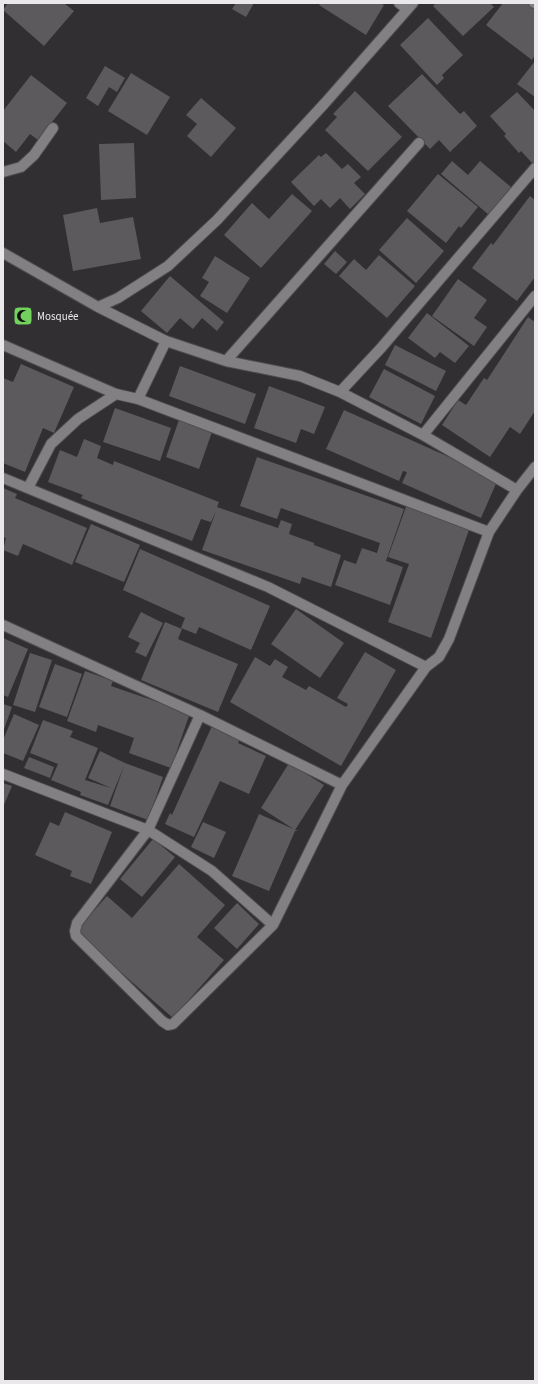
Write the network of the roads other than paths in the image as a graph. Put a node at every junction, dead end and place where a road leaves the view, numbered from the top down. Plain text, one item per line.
1 (406, 5) edge
2 (53, 128) dead end
3 (419, 143) dead end
4 (535, 168) edge
5 (3, 172) edge
6 (3, 253) edge
7 (535, 296) edge
8 (98, 307) junction
9 (166, 341) junction
10 (3, 346) edge
11 (226, 361) junction
12 (340, 392) junction
13 (116, 394) junction
14 (138, 399) junction
15 (423, 435) junction
16 (535, 467) edge
17 (3, 478) edge
18 (28, 488) junction
19 (517, 490) junction
20 (490, 532) junction
21 (3, 625) edge
22 (426, 667) junction
23 (200, 715) junction
24 (3, 774) edge
25 (342, 785) junction
26 (148, 830) junction
27 (273, 925) junction

1 - 8 street
2 - 5 street
3 - 11 street
4 - 12 street
6 - 8 street
7 - 15 street
8 - 9 street
9 - 11 street
9 - 14 street
10 - 13 street
11 - 12 street
12 - 15 street
13 - 14 street
13 - 18 street
14 - 20 street
15 - 19 street
16 - 19 street
17 - 18 street
18 - 22 street
19 - 20 street
20 - 22 street
21 - 23 street
22 - 25 street
23 - 25 street
23 - 26 street
24 - 26 street
25 - 27 street
26 - 27 street
26 - 27 street

